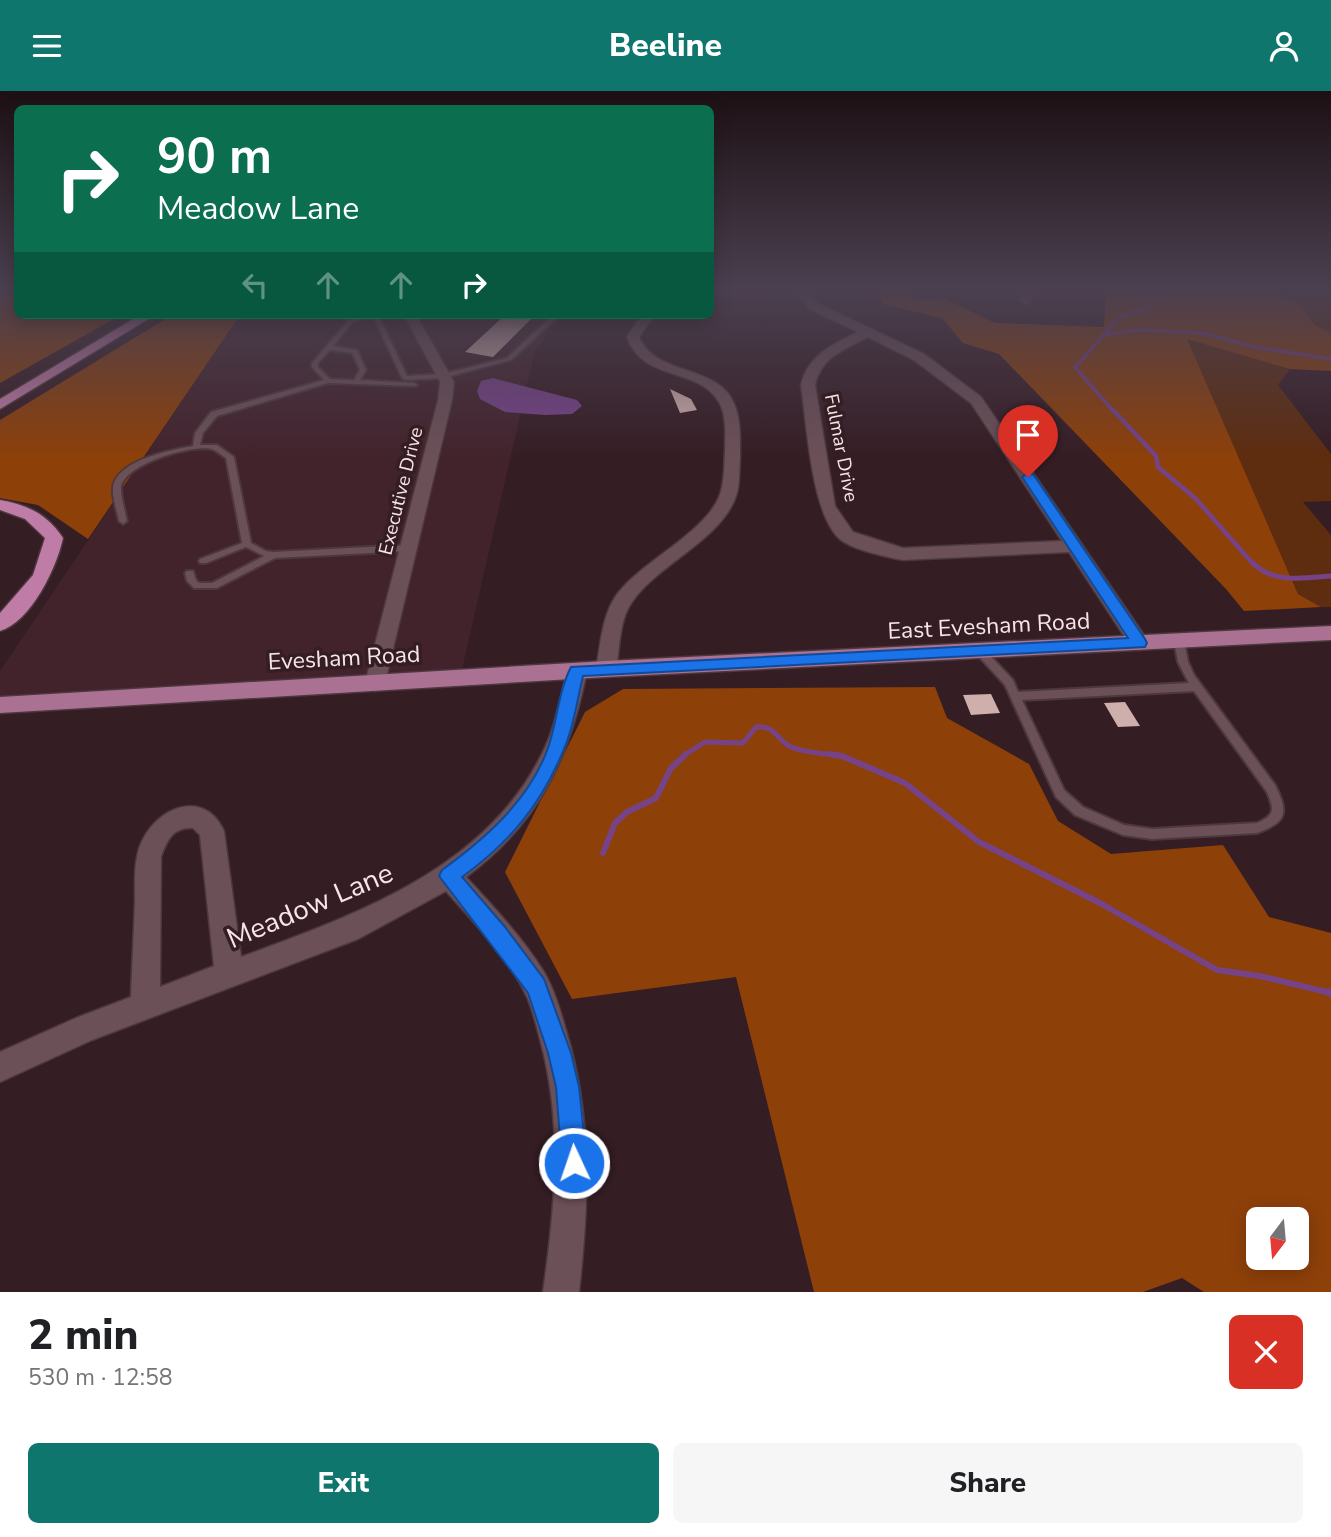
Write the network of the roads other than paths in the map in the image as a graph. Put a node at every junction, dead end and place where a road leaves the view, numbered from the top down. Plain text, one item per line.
1 (73, 346) edge
2 (98, 346) edge
3 (389, 346) edge
4 (427, 346) edge
5 (523, 346) edge
6 (637, 346) edge
7 (841, 346) edge
8 (895, 346) edge
9 (329, 348) joint
10 (443, 376) junction
11 (328, 381) junction
12 (356, 382) junction
13 (414, 385) dead end
14 (0, 390) edge
15 (0, 405) edge
16 (196, 447) junction
17 (0, 505) edge
18 (123, 521) dead end
19 (247, 544) junction
20 (1074, 546) junction
21 (408, 548) junction
22 (273, 555) junction
23 (203, 561) dead end
24 (190, 573) dead end
25 (0, 624) edge
26 (1331, 633) edge
27 (1179, 641) junction
28 (1139, 643) junction
29 (979, 651) junction
30 (691, 666) joint
31 (606, 669) junction
32 (577, 671) junction
33 (375, 683) junction
34 (1197, 687) junction
35 (1015, 696) junction
36 (0, 705) edge
37 (449, 876) junction
38 (229, 974) junction
39 (145, 1006) junction
40 (0, 1067) edge
41 (561, 1292) edge

1 - 14 highway
2 - 15 highway
3 - 10 lane
4 - 10 street, Executive Drive
5 - 10 lane
6 - 31 street
7 - 20 street, Fulmar Drive
8 - 20 street
9 - 11 lane
9 - 12 lane
10 - 21 street, Executive Drive
11 - 12 lane
11 - 16 lane
12 - 13 lane
16 - 18 lane
16 - 19 lane
17 - 25 highway
19 - 22 lane
19 - 23 lane
20 - 28 street
21 - 22 lane
21 - 33 street, Executive Drive
22 - 24 lane
26 - 27 main road, East Evesham Road
27 - 28 main road, East Evesham Road
27 - 34 lane
28 - 29 main road, East Evesham Road
29 - 30 main road, East Evesham Road
29 - 35 lane
30 - 31 main road, Evesham Road
31 - 32 main road, Evesham Road
32 - 33 main road, Evesham Road
32 - 37 street, Meadow Lane
33 - 36 main road, Evesham Road
34 - 35 lane
34 - 35 lane
37 - 38 street, Meadow Lane
37 - 41 street
38 - 39 street, Meadow Lane
38 - 39 street
39 - 40 street, Meadow Lane

